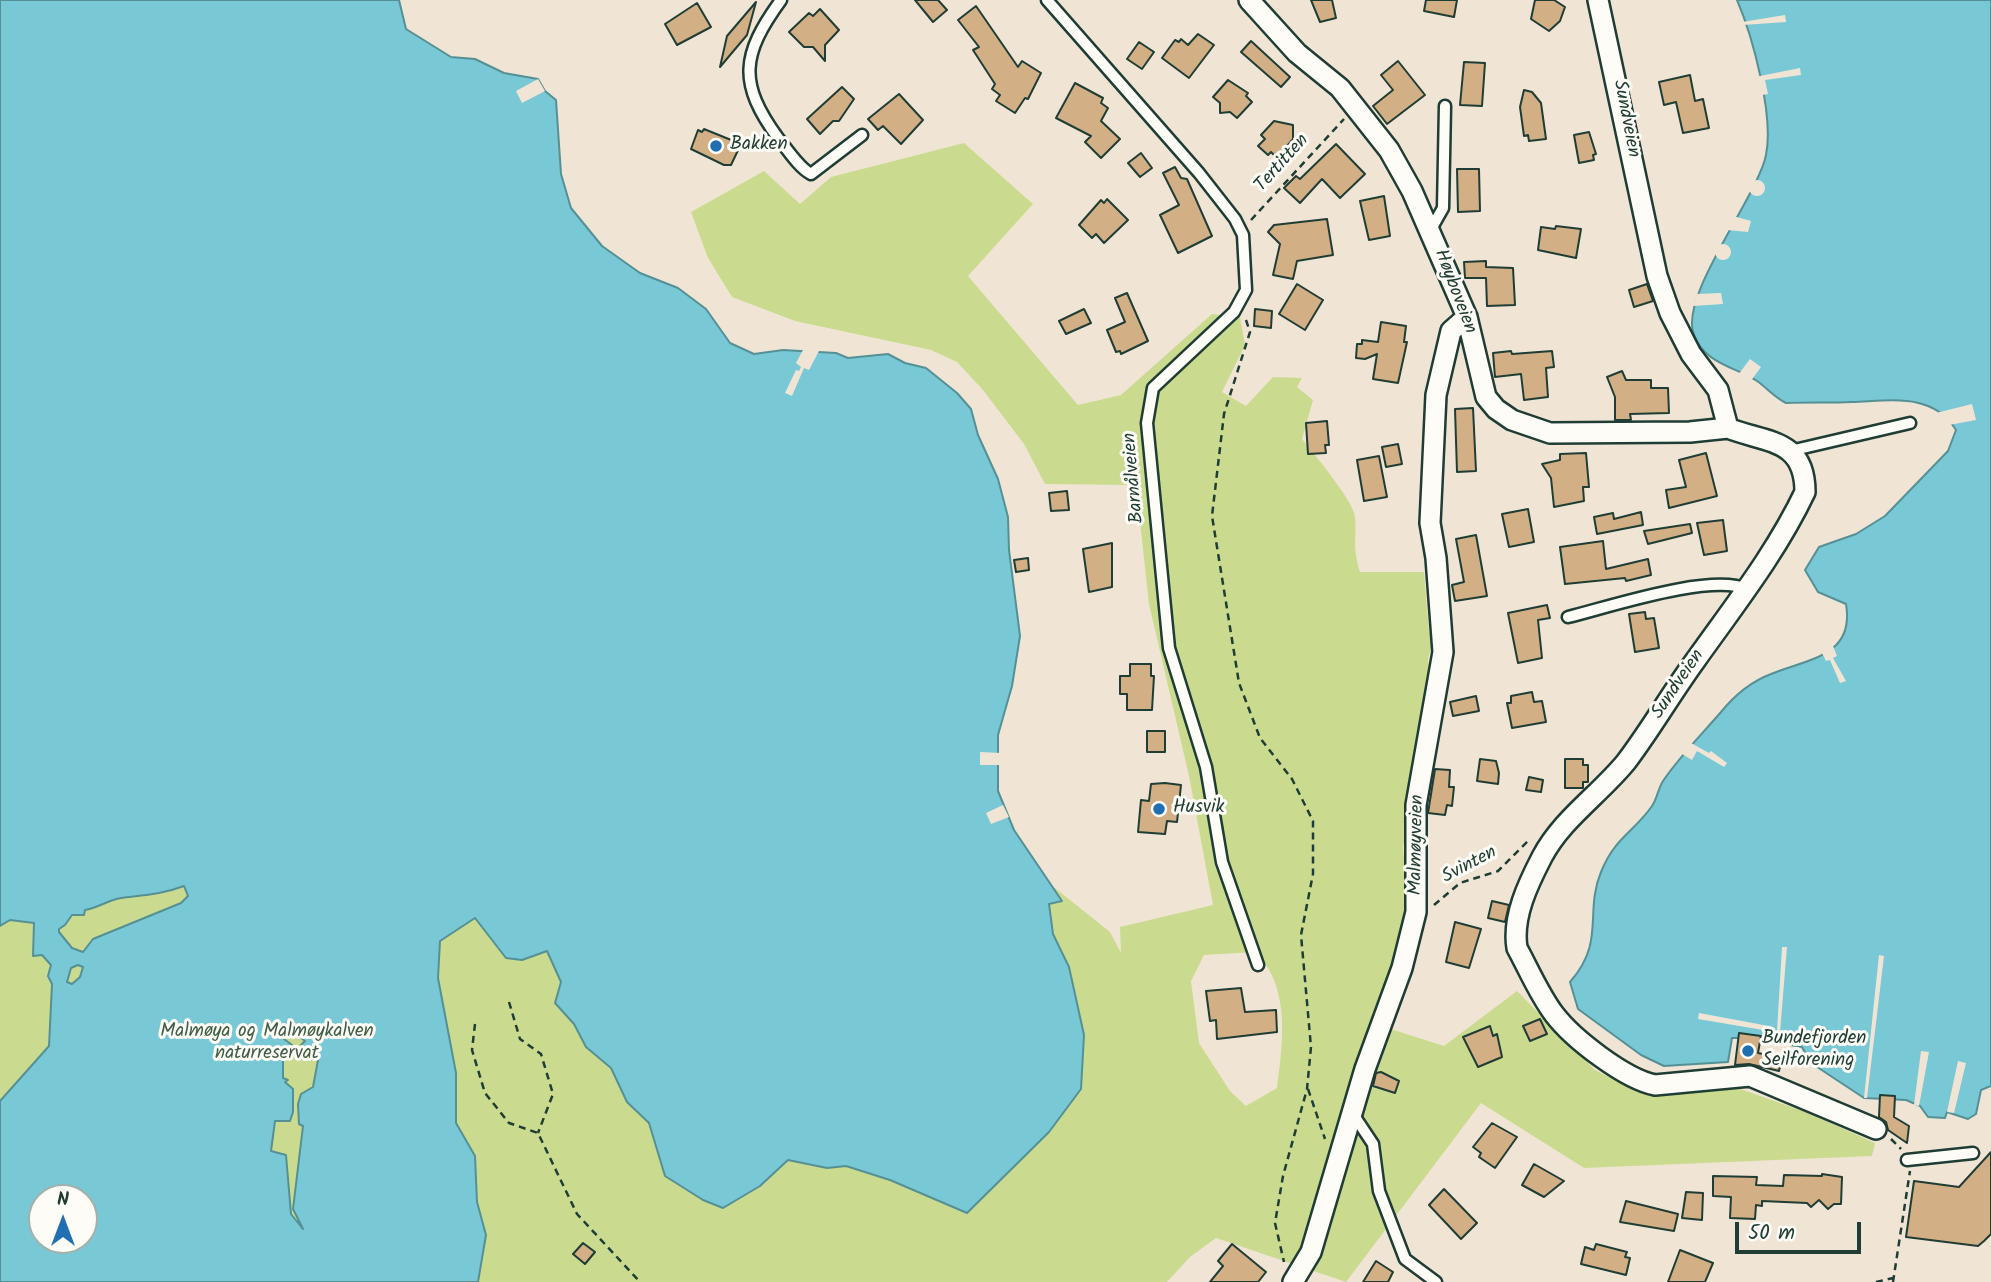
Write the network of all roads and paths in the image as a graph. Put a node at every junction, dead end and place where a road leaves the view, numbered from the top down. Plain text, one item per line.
1 (781, 0) edge
2 (1047, 0) edge
3 (1249, 0) edge
4 (1598, 0) edge
5 (1445, 106) dead end
6 (1347, 116) dead end
7 (862, 135) dead end
8 (1241, 230) junction
9 (1430, 231) junction
10 (1239, 306) junction
11 (1467, 317) junction
12 (1910, 423) dead end
13 (1728, 428) junction
14 (1790, 451) junction
15 (1747, 589) junction
16 (1568, 617) dead end
17 (1534, 835) dead end
18 (1413, 931) junction
19 (1258, 965) dead end
20 (509, 1002) dead end
21 (475, 1024) dead end
22 (1308, 1087) junction
23 (1352, 1114) junction
24 (1876, 1129) joint
25 (538, 1133) junction
26 (1973, 1153) dead end
27 (1907, 1160) junction
28 (1335, 1169) junction
29 (1290, 1277) edge
30 (1893, 1280) edge
31 (640, 1282) edge
32 (1436, 1282) edge
33 (1876, 1282) edge

1 - 7 lane
2 - 8 lane
3 - 9 street, Høyboveien
4 - 13 street, Sundveien
5 - 9 lane
6 - 8 path, Tertitten
8 - 10 lane
9 - 11 street, Høyboveien
10 - 19 lane, Barnålveien
10 - 22 path
11 - 13 street, Høyboveien
11 - 18 street, Malmøyveien
12 - 14 lane
13 - 14 street
14 - 15 street, Sundveien
15 - 16 lane
15 - 24 street, Sundveien
17 - 18 path, Svinten
18 - 23 street, Malmøyveien
20 - 25 path
21 - 25 path
22 - 28 path
22 - 29 path
23 - 28 street, Malmøyveien
23 - 32 lane
24 - 27 path
25 - 31 path
26 - 27 lane
27 - 30 path
28 - 29 street, Malmøyveien
30 - 33 path

